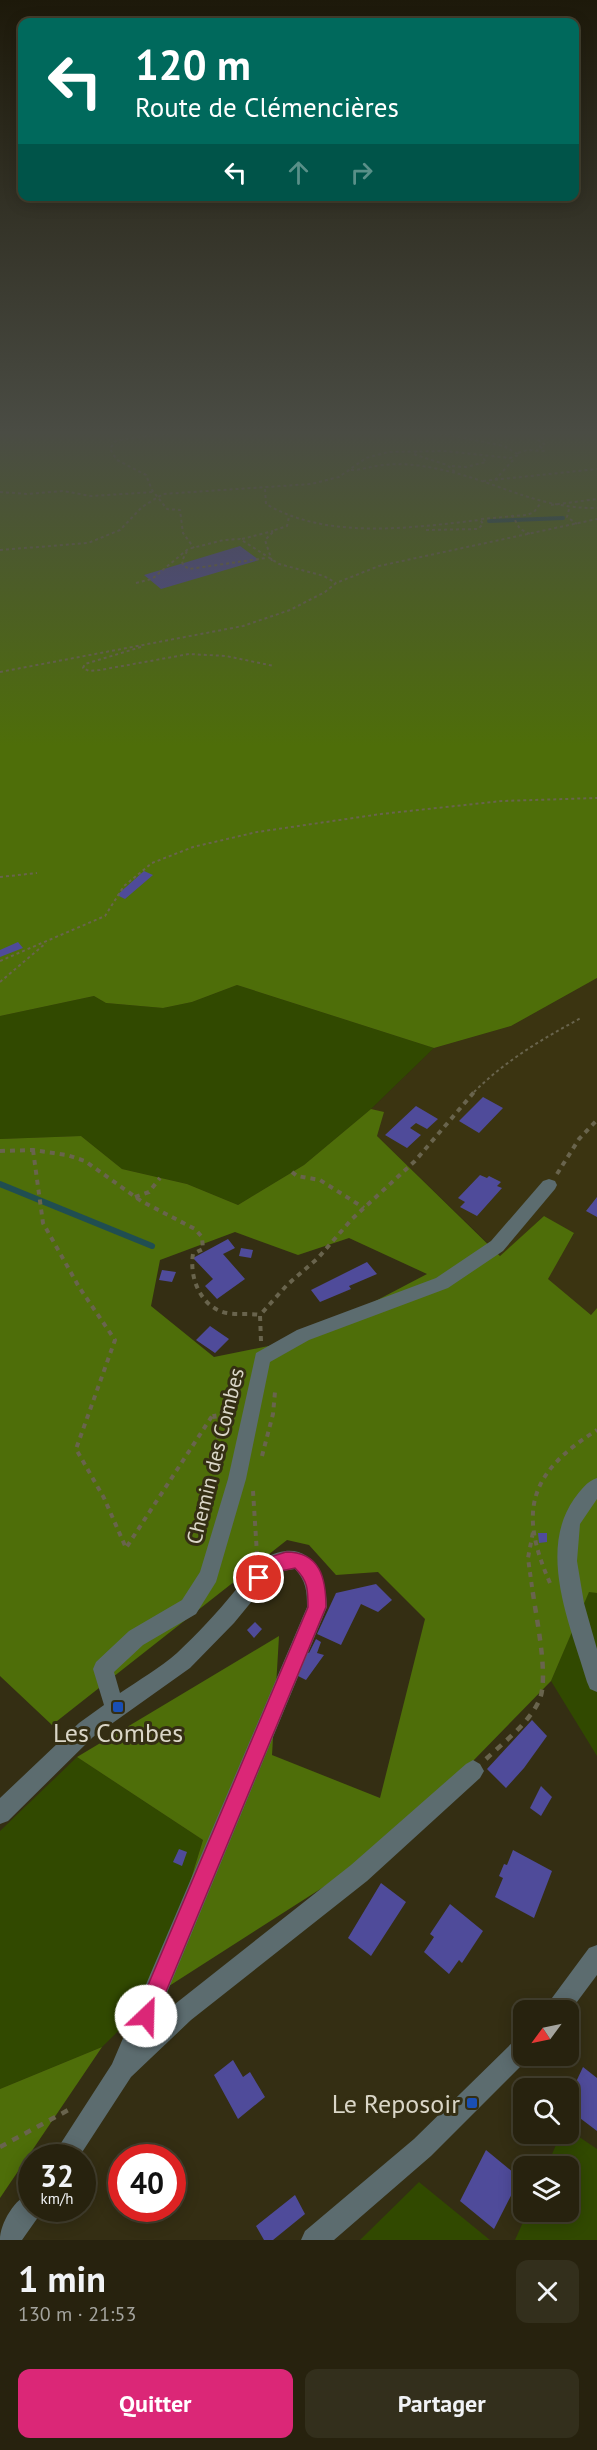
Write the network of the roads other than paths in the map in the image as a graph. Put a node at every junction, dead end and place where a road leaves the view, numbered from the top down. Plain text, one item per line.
1 (549, 1185) road end
2 (597, 1486) edge
3 (597, 1682) edge
4 (117, 1707) junction
5 (473, 1771) road end
6 (0, 1813) edge
7 (597, 1956) edge
8 (564, 2000) edge
9 (513, 2059) edge
10 (120, 2073) junction
11 (73, 2144) edge
12 (20, 2222) edge
13 (7, 2240) edge
14 (314, 2240) edge

1 - 4 street, Chemin des Combes
2 - 3 street
4 - 6 street
4 - 10 street
5 - 10 street
7 - 8 street
9 - 14 street
10 - 11 street
12 - 13 street

